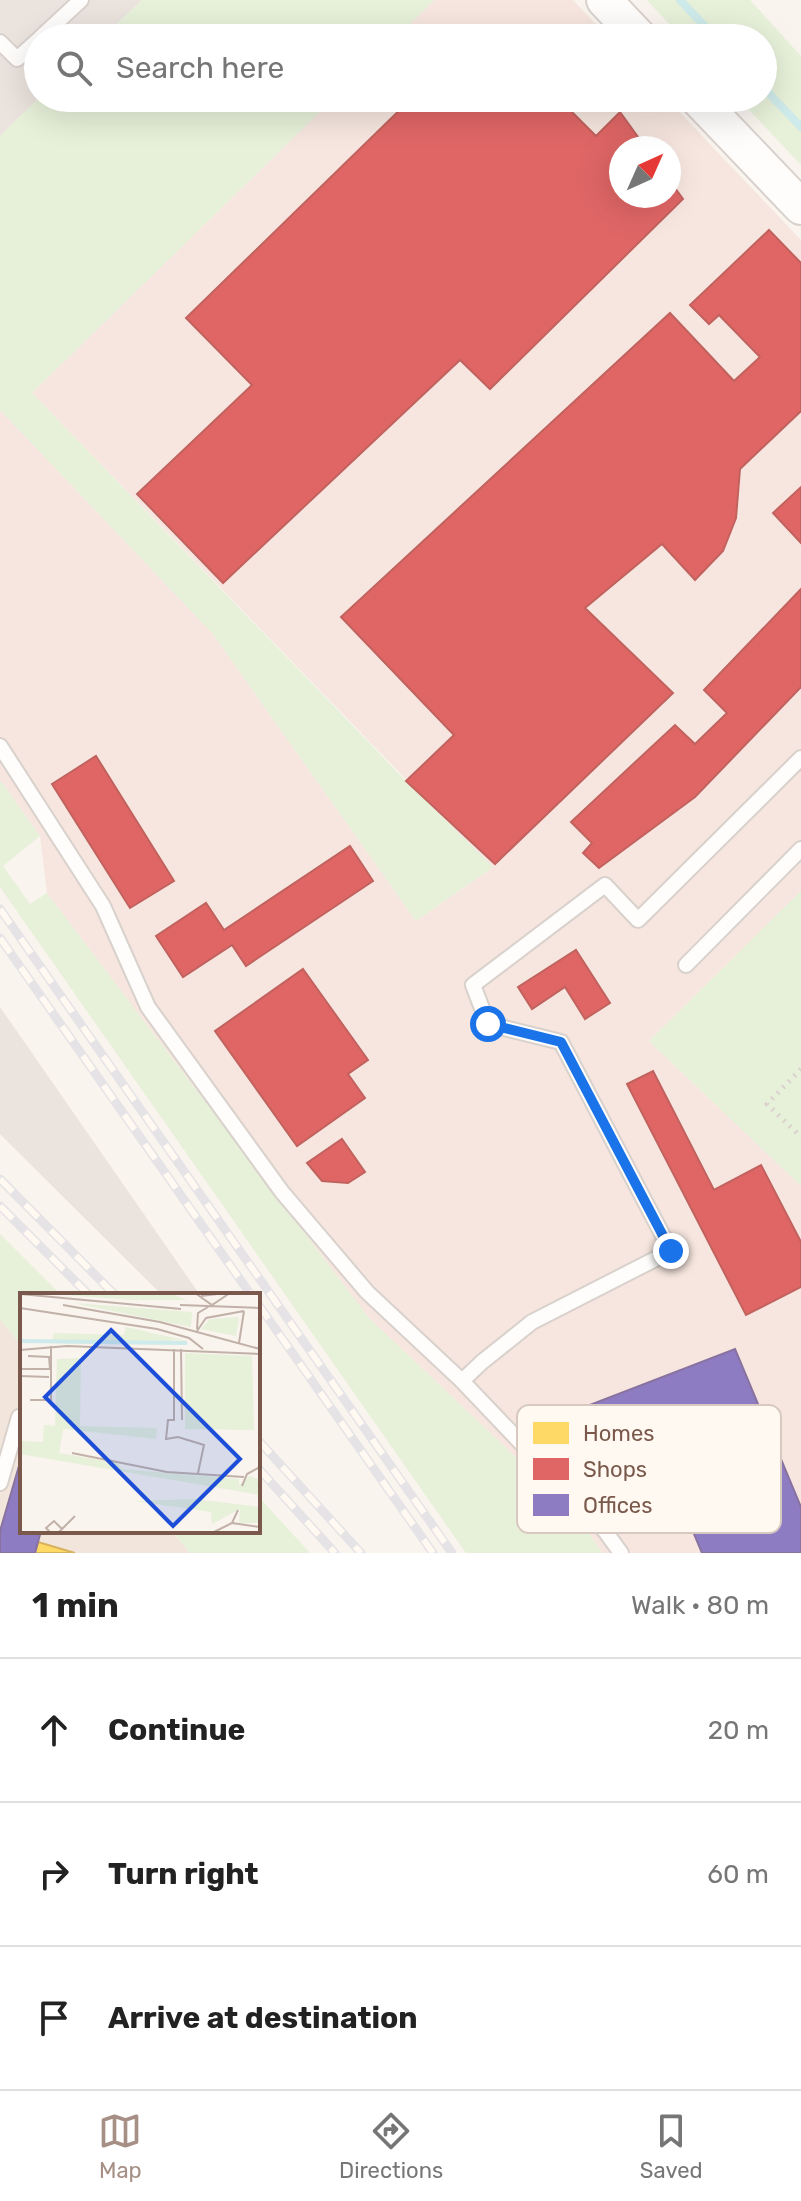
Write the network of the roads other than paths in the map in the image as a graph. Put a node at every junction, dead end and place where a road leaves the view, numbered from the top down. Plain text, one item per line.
1 (81, 0) edge
2 (604, 0) edge
3 (55, 24) edge
4 (627, 24) edge
5 (0, 42) edge
6 (24, 53) edge
7 (710, 112) edge
8 (801, 207) edge
9 (0, 746) edge
10 (801, 758) edge
11 (801, 849) edge
12 (686, 965) dead end
13 (462, 1381) junction
14 (19, 1417) dead end
15 (517, 1439) edge
16 (0, 1483) edge
17 (606, 1533) edge
18 (621, 1553) edge

1 - 3 lane
2 - 4 street
5 - 6 lane
7 - 8 street
9 - 13 lane
10 - 13 lane
11 - 12 lane
13 - 15 lane
14 - 16 lane
17 - 18 lane

